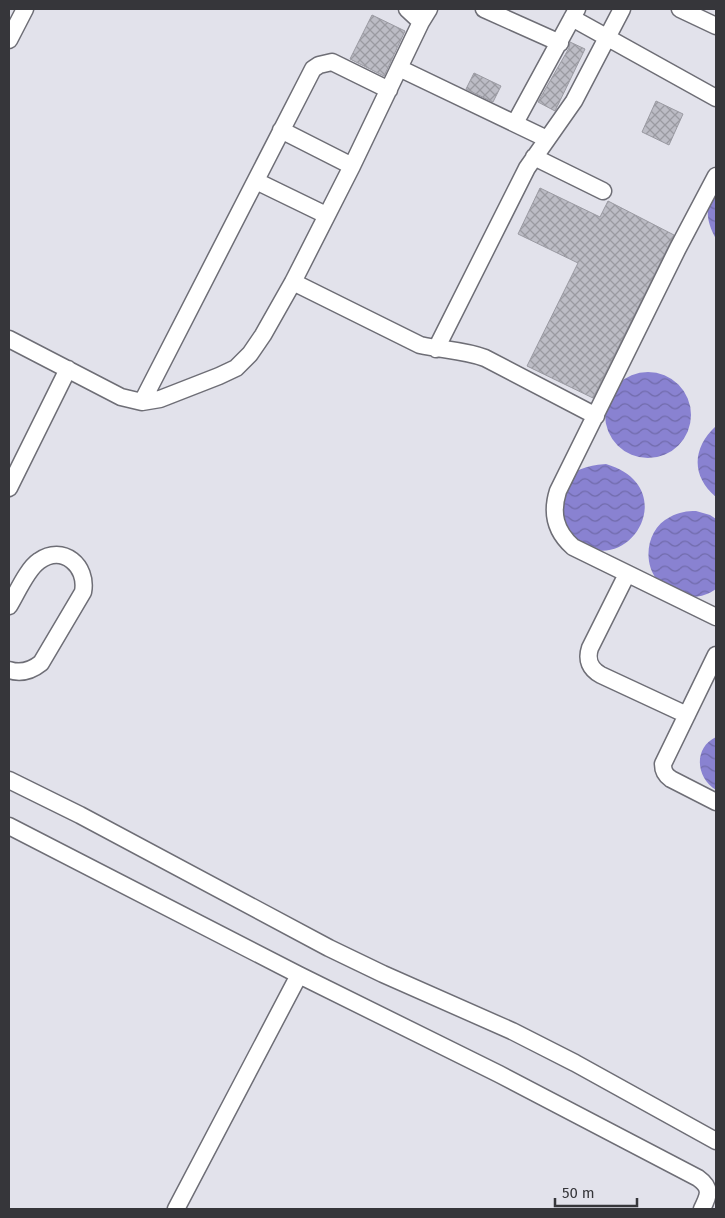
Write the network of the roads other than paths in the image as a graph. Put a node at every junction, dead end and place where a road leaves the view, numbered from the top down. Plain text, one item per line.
1 (25, 9) edge
2 (407, 9) edge
3 (484, 9) edge
4 (622, 9) edge
5 (680, 9) edge
6 (575, 13) edge
7 (425, 15) edge
8 (716, 26) edge
9 (607, 37) junction
10 (9, 40) edge
11 (560, 43) junction
12 (400, 68) junction
13 (389, 90) junction
14 (716, 98) edge
15 (515, 123) junction
16 (281, 130) junction
17 (547, 139) junction
18 (534, 157) junction
19 (352, 166) junction
20 (716, 176) edge
21 (256, 181) junction
22 (603, 191) dead end
23 (326, 215) junction
24 (293, 282) junction
25 (9, 339) edge
26 (436, 349) junction
27 (68, 369) junction
28 (142, 402) junction
29 (596, 416) junction
30 (9, 488) edge
31 (627, 574) junction
32 (9, 606) edge
33 (716, 617) edge
34 (716, 655) edge
35 (9, 670) edge
36 (687, 715) junction
37 (9, 780) edge
38 (716, 802) edge
39 (9, 826) edge
40 (299, 974) junction
41 (716, 1141) edge
42 (176, 1209) edge
43 (702, 1209) edge

1 - 10 lane
2 - 7 lane
3 - 11 lane
4 - 9 lane
5 - 8 lane
6 - 9 lane
6 - 11 lane
7 - 12 lane
9 - 14 lane
9 - 17 lane
11 - 15 lane
12 - 13 lane
12 - 15 lane
13 - 16 lane
13 - 19 lane
15 - 17 lane
16 - 19 lane
16 - 21 lane
17 - 18 lane
18 - 22 lane
18 - 26 lane
19 - 23 lane
20 - 29 lane
21 - 23 lane
21 - 28 lane
23 - 24 lane
24 - 26 lane
24 - 28 lane
25 - 27 lane
26 - 29 lane
27 - 28 lane
27 - 30 lane
29 - 31 lane
31 - 33 lane
31 - 36 lane
32 - 35 lane
34 - 36 lane
36 - 38 lane
37 - 41 lane
39 - 40 lane
40 - 42 lane
40 - 43 lane

